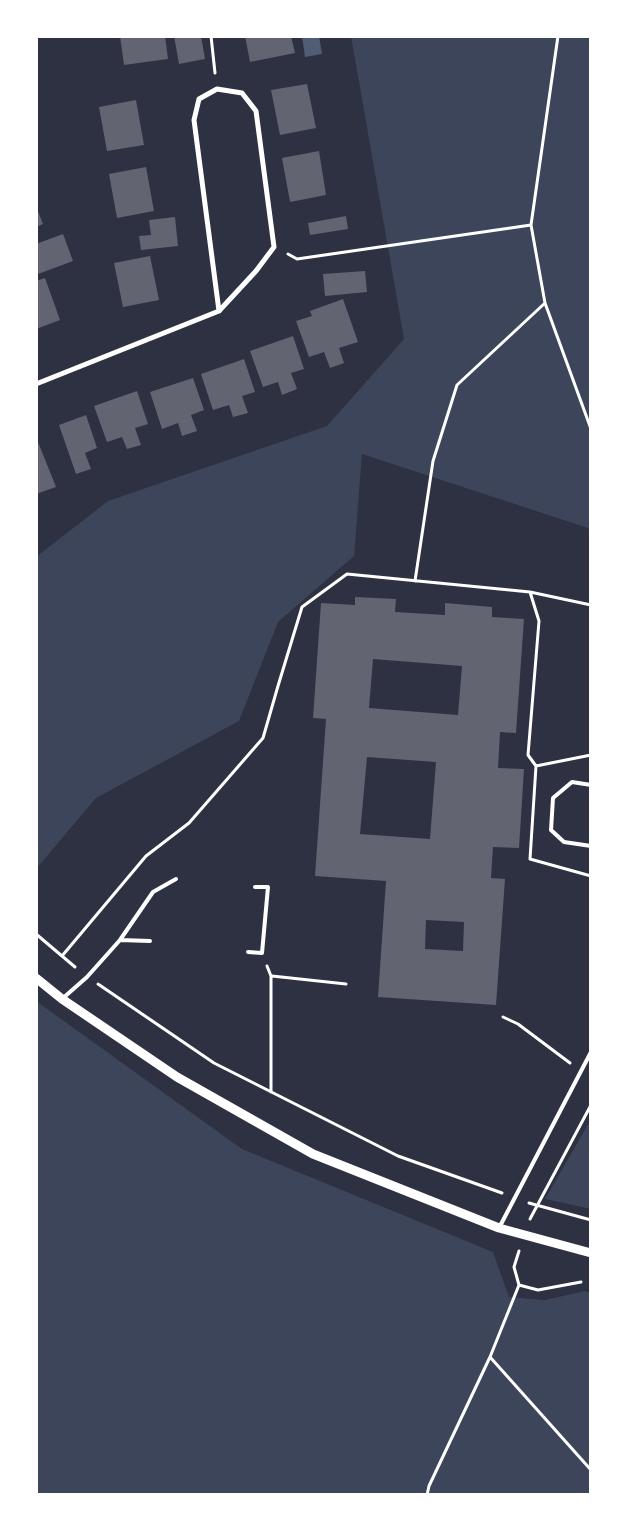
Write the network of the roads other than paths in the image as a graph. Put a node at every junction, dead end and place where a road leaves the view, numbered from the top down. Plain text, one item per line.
1 (219, 310) junction
2 (36, 384) edge
3 (591, 785) edge
4 (591, 846) edge
5 (176, 878) dead end
6 (255, 887) dead end
7 (120, 940) junction
8 (150, 941) dead end
9 (248, 952) dead end
10 (36, 978) edge
11 (62, 999) junction
12 (591, 1052) edge
13 (499, 1228) junction
14 (591, 1253) edge

1 - 1 street
1 - 2 street
3 - 4 lane
5 - 7 lane
6 - 9 lane
7 - 8 lane
7 - 11 lane
10 - 11 street
11 - 13 street
12 - 13 lane
13 - 14 street

